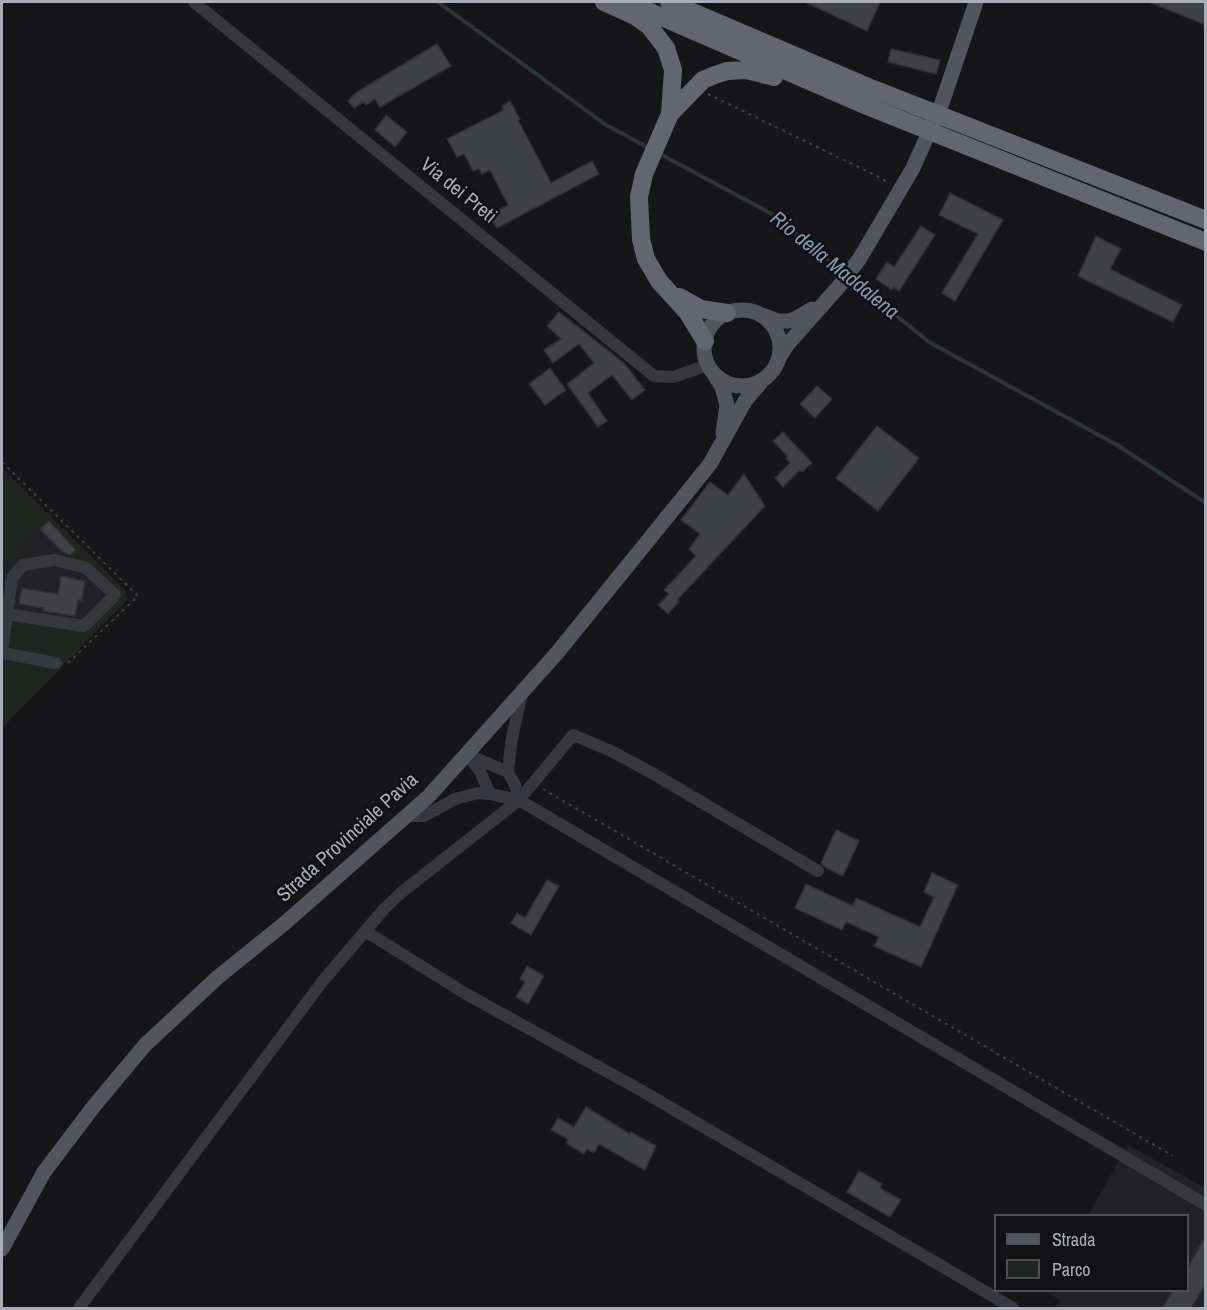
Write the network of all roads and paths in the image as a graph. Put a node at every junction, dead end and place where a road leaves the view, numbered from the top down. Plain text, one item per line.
1 (194, 2) edge
2 (604, 2) edge
3 (627, 2) edge
4 (669, 2) edge
5 (976, 2) edge
6 (700, 88) dead end
7 (867, 106) junction
8 (670, 114) junction
9 (883, 179) dead end
10 (1206, 220) edge
11 (1206, 242) edge
12 (659, 281) junction
13 (841, 284) junction
14 (727, 313) junction
15 (760, 315) junction
16 (705, 341) junction
17 (779, 358) junction
18 (711, 370) junction
19 (762, 381) junction
20 (719, 451) junction
21 (6, 607) edge
22 (2, 652) edge
23 (56, 663) dead end
24 (522, 692) junction
25 (466, 754) junction
26 (508, 772) junction
27 (533, 784) junction
28 (490, 794) junction
29 (519, 800) junction
30 (406, 816) junction
31 (819, 871) dead end
32 (365, 931) junction
33 (1173, 1156) dead end
34 (1206, 1205) edge
35 (2, 1249) edge
36 (79, 1308) edge
37 (1012, 1308) edge

1 - 18 street, Via dei Preti
2 - 8 highway, bridge
3 - 7 highway, bridge
4 - 10 highway, bridge
5 - 13 main road, Strada Provinciale Pavia
6 - 9 path
7 - 8 highway, bridge
7 - 11 highway, bridge
8 - 12 highway
12 - 14 highway
12 - 16 highway
13 - 15 main road, Strada Provinciale Pavia
13 - 17 main road, Strada Provinciale Pavia
14 - 15 main road, Strada Provinciale Pavia
14 - 16 main road
15 - 17 main road
16 - 18 main road, Strada Provinciale Pavia
17 - 19 main road, Strada Provinciale Pavia
18 - 19 main road
18 - 20 main road, Strada Provinciale Pavia
19 - 20 main road, Strada Provinciale Pavia
20 - 24 main road, Strada Provinciale Pavia
21 - 21 street
21 - 22 street
22 - 23 street
24 - 25 main road, Strada Provinciale Pavia
24 - 26 street
25 - 26 street
25 - 28 street
25 - 30 main road, Strada Provinciale Pavia
26 - 29 street
27 - 29 street
27 - 31 street
27 - 33 path
28 - 29 street
28 - 30 street
29 - 32 street
29 - 34 street
30 - 35 main road, Strada Provinciale Pavia
32 - 36 street
32 - 37 street

